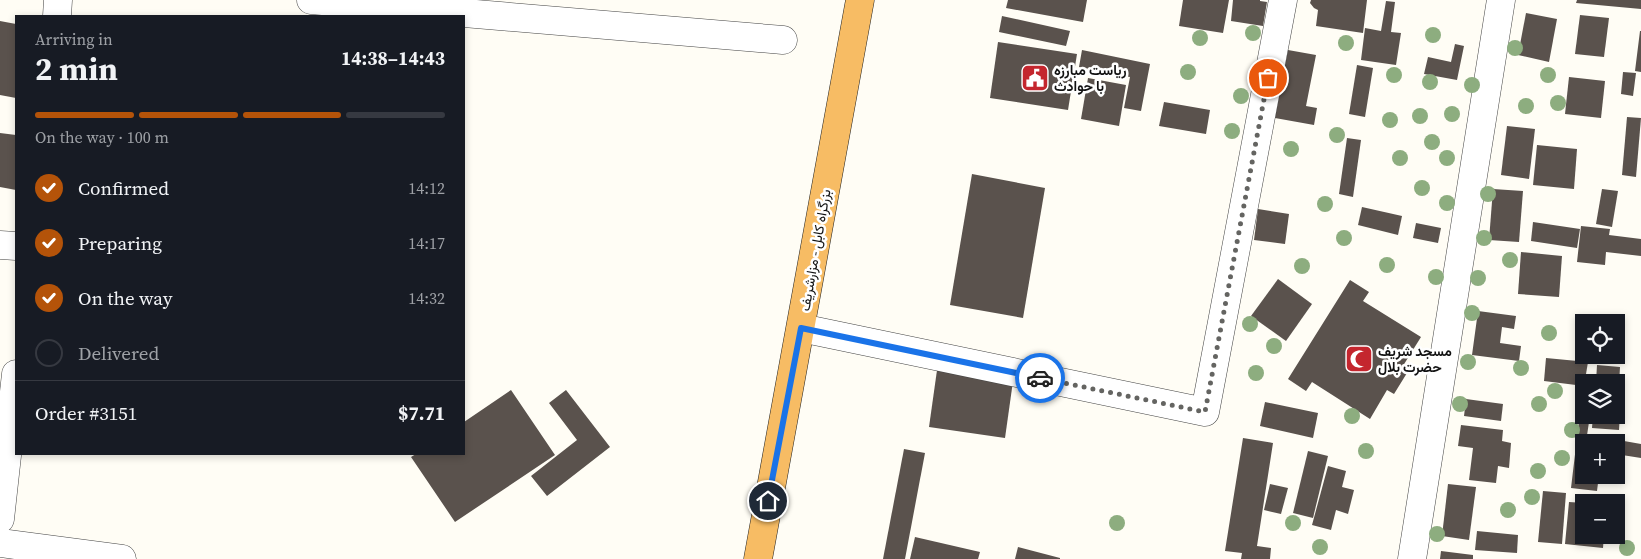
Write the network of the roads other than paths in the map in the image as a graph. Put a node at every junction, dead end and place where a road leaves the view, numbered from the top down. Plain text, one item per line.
1 (58, 0) edge
2 (311, 0) edge
3 (860, 0) edge
4 (1283, 0) edge
5 (1501, 0) edge
6 (57, 15) edge
7 (783, 40) dead end
8 (0, 245) edge
9 (15, 246) edge
10 (801, 328) junction
11 (15, 383) edge
12 (0, 519) edge
13 (0, 543) edge
14 (122, 559) edge
15 (758, 559) edge
16 (1412, 559) edge

1 - 6 street
2 - 7 street
3 - 10 highway, بزرگراه کابل - مزارشریف
4 - 10 street
5 - 16 street
8 - 9 street
10 - 15 highway, بزرگراه کابل - مزارشریف
11 - 12 street
13 - 14 street

